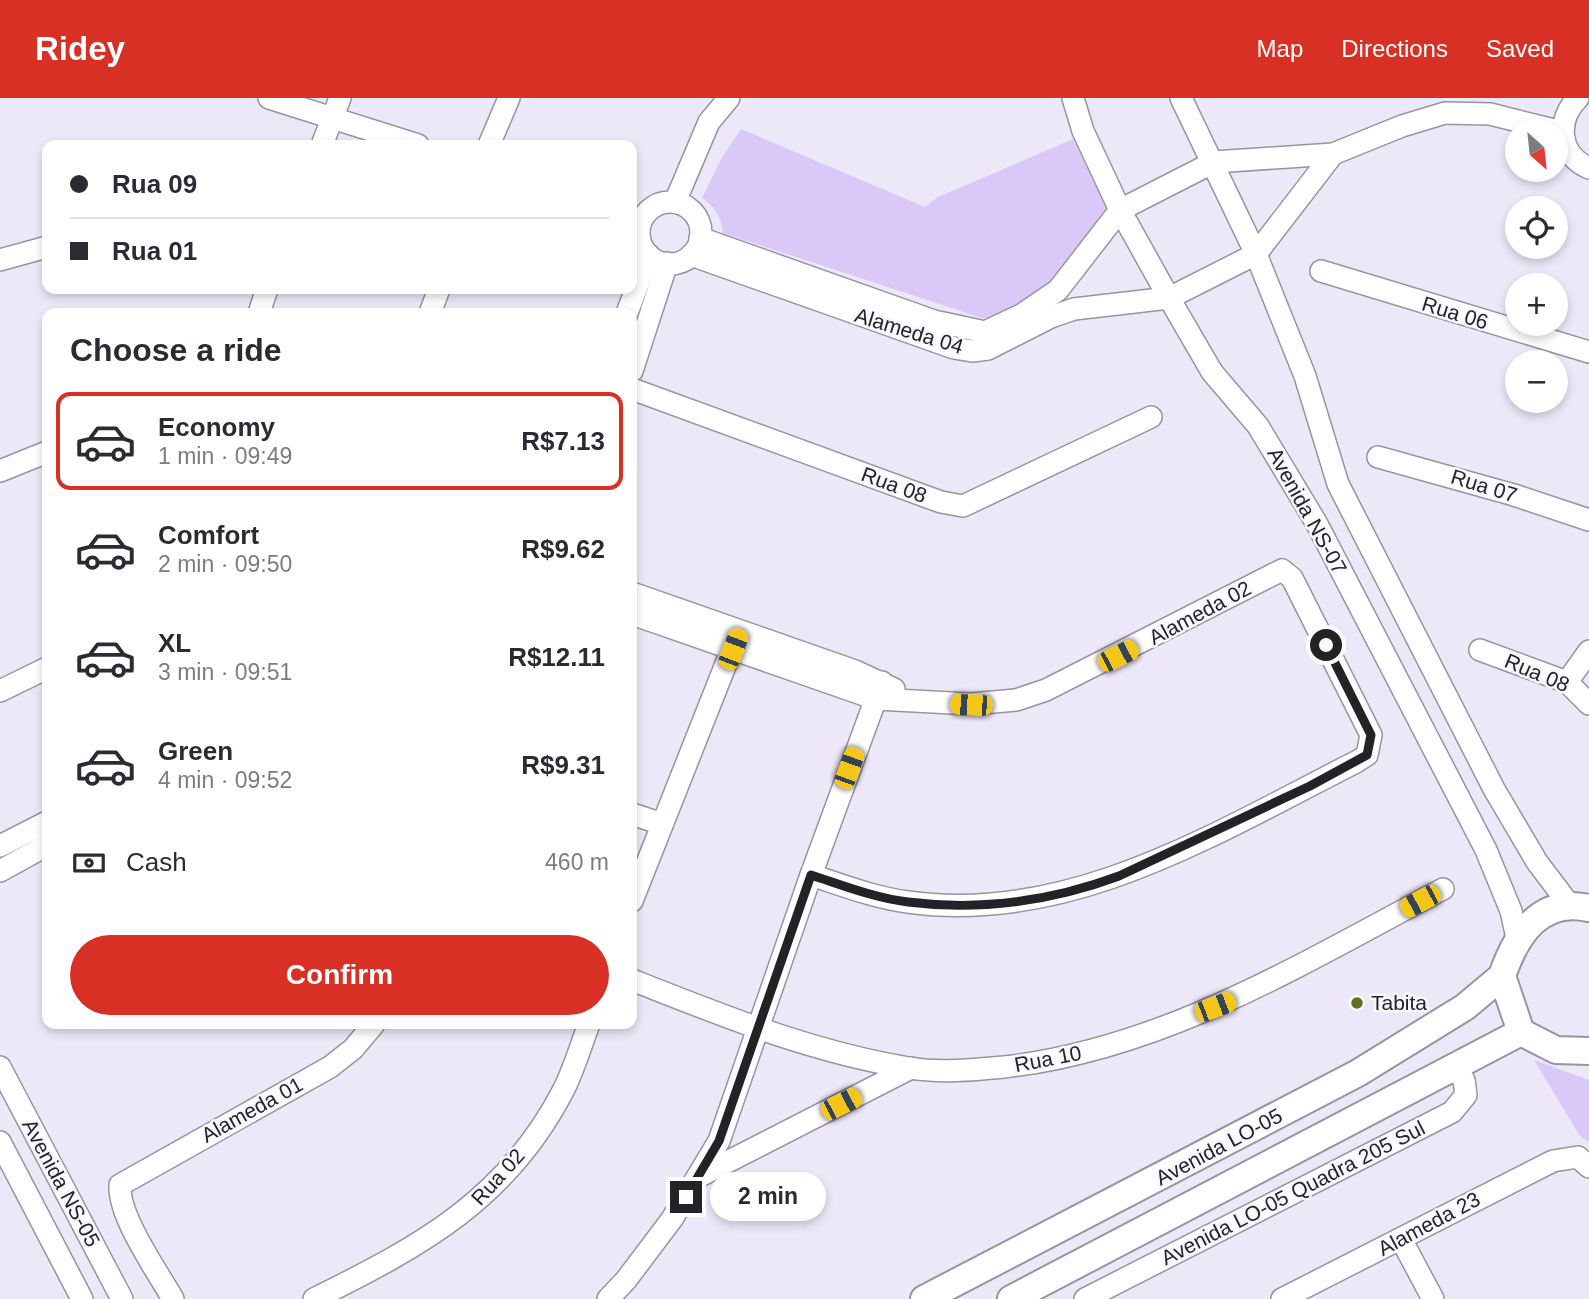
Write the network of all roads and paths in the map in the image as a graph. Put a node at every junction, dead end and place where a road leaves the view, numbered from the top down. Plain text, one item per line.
1 (269, 98) edge
2 (509, 98) edge
3 (729, 98) edge
4 (1073, 98) edge
5 (1181, 98) edge
6 (1567, 101) edge
7 (336, 108) edge
8 (1510, 119) edge
9 (1564, 119) edge
10 (324, 140) edge
11 (407, 140) edge
12 (491, 140) edge
13 (1568, 147) edge
14 (1333, 155) junction
15 (1214, 162) junction
16 (1589, 168) edge
17 (675, 202) junction
18 (1120, 210) junction
19 (637, 218) edge
20 (696, 246) junction
21 (42, 248) edge
22 (1256, 254) junction
23 (658, 259) junction
24 (0, 260) edge
25 (1321, 271) dead end
26 (807, 286) junction
27 (1169, 298) junction
28 (630, 308) edge
29 (637, 349) edge
30 (1589, 352) edge
31 (637, 391) edge
32 (1151, 417) dead end
33 (42, 454) edge
34 (1378, 457) dead end
35 (0, 471) edge
36 (1589, 520) edge
37 (637, 595) edge
38 (637, 615) edge
39 (736, 639) junction
40 (1480, 650) dead end
41 (1589, 651) edge
42 (42, 670) edge
43 (1567, 682) junction
44 (879, 690) junction
45 (0, 691) edge
46 (1589, 704) edge
47 (637, 816) edge
48 (662, 824) junction
49 (42, 825) edge
50 (0, 846) edge
51 (42, 848) edge
52 (0, 871) edge
53 (811, 875) junction
54 (637, 888) edge
55 (1443, 889) dead end
56 (1579, 905) edge
57 (1517, 938) junction
58 (1502, 976) junction
59 (637, 982) edge
60 (370, 1029) edge
61 (587, 1029) edge
62 (757, 1029) junction
63 (1521, 1032) junction
64 (1587, 1055) edge
65 (1454, 1065) junction
66 (0, 1067) edge
67 (911, 1068) junction
68 (0, 1142) edge
69 (1584, 1162) edge
70 (700, 1175) junction
71 (1401, 1239) junction
72 (1085, 1260) junction
73 (1097, 1296) edge
74 (82, 1299) edge
75 (122, 1299) edge
76 (173, 1299) edge
77 (314, 1299) edge
78 (608, 1299) edge
79 (924, 1299) edge
80 (1011, 1299) edge
81 (1282, 1299) edge
82 (1433, 1299) edge

1 - 7 street
2 - 12 street
3 - 17 street
4 - 18 street, Avenida NS-07
5 - 15 street, Avenida NS-07
6 - 9 street
7 - 10 street
7 - 11 street
8 - 14 street
13 - 16 street
14 - 15 street
14 - 22 street
15 - 18 street
15 - 22 street, Avenida NS-07
17 - 19 street
17 - 20 street
18 - 26 street, Alameda 04
18 - 27 street, Avenida NS-07
19 - 23 street
20 - 23 street
20 - 26 street, Alameda 04
21 - 24 street
22 - 27 street
22 - 56 street, Avenida NS-07
23 - 28 street
23 - 29 street
25 - 30 street, Rua 06
26 - 27 street, Alameda 04
27 - 57 street, Avenida NS-07
31 - 32 street, Rua 08
33 - 35 street
34 - 36 street, Rua 07
37 - 39 street, Alameda 02
38 - 39 street, Alameda 02
39 - 44 street, Alameda 02
39 - 48 street
40 - 43 street, Rua 08
41 - 43 street
42 - 45 street
43 - 46 street, Rua 08
44 - 53 street
44 - 53 street, Alameda 02
47 - 48 street
48 - 54 street
49 - 50 street
51 - 52 street
53 - 62 street
55 - 67 street, Rua 10
56 - 57 main road
57 - 58 main road
58 - 63 main road
58 - 79 main road, Avenida LO-05
59 - 62 street, Rua 10
60 - 76 street, Alameda 01
61 - 77 street, Rua 02
62 - 67 street, Rua 10
62 - 70 street
63 - 64 main road
63 - 65 main road, Avenida LO-05
65 - 72 main road, Avenida LO-05
65 - 73 street, Avenida LO-05 Quadra 205 Sul
66 - 75 street, Avenida NS-05
67 - 70 street
68 - 74 street, Avenida NS-05
69 - 71 street, Alameda 23
70 - 78 street
71 - 81 street, Alameda 23
71 - 82 street
72 - 73 street
72 - 80 main road, Avenida LO-05

